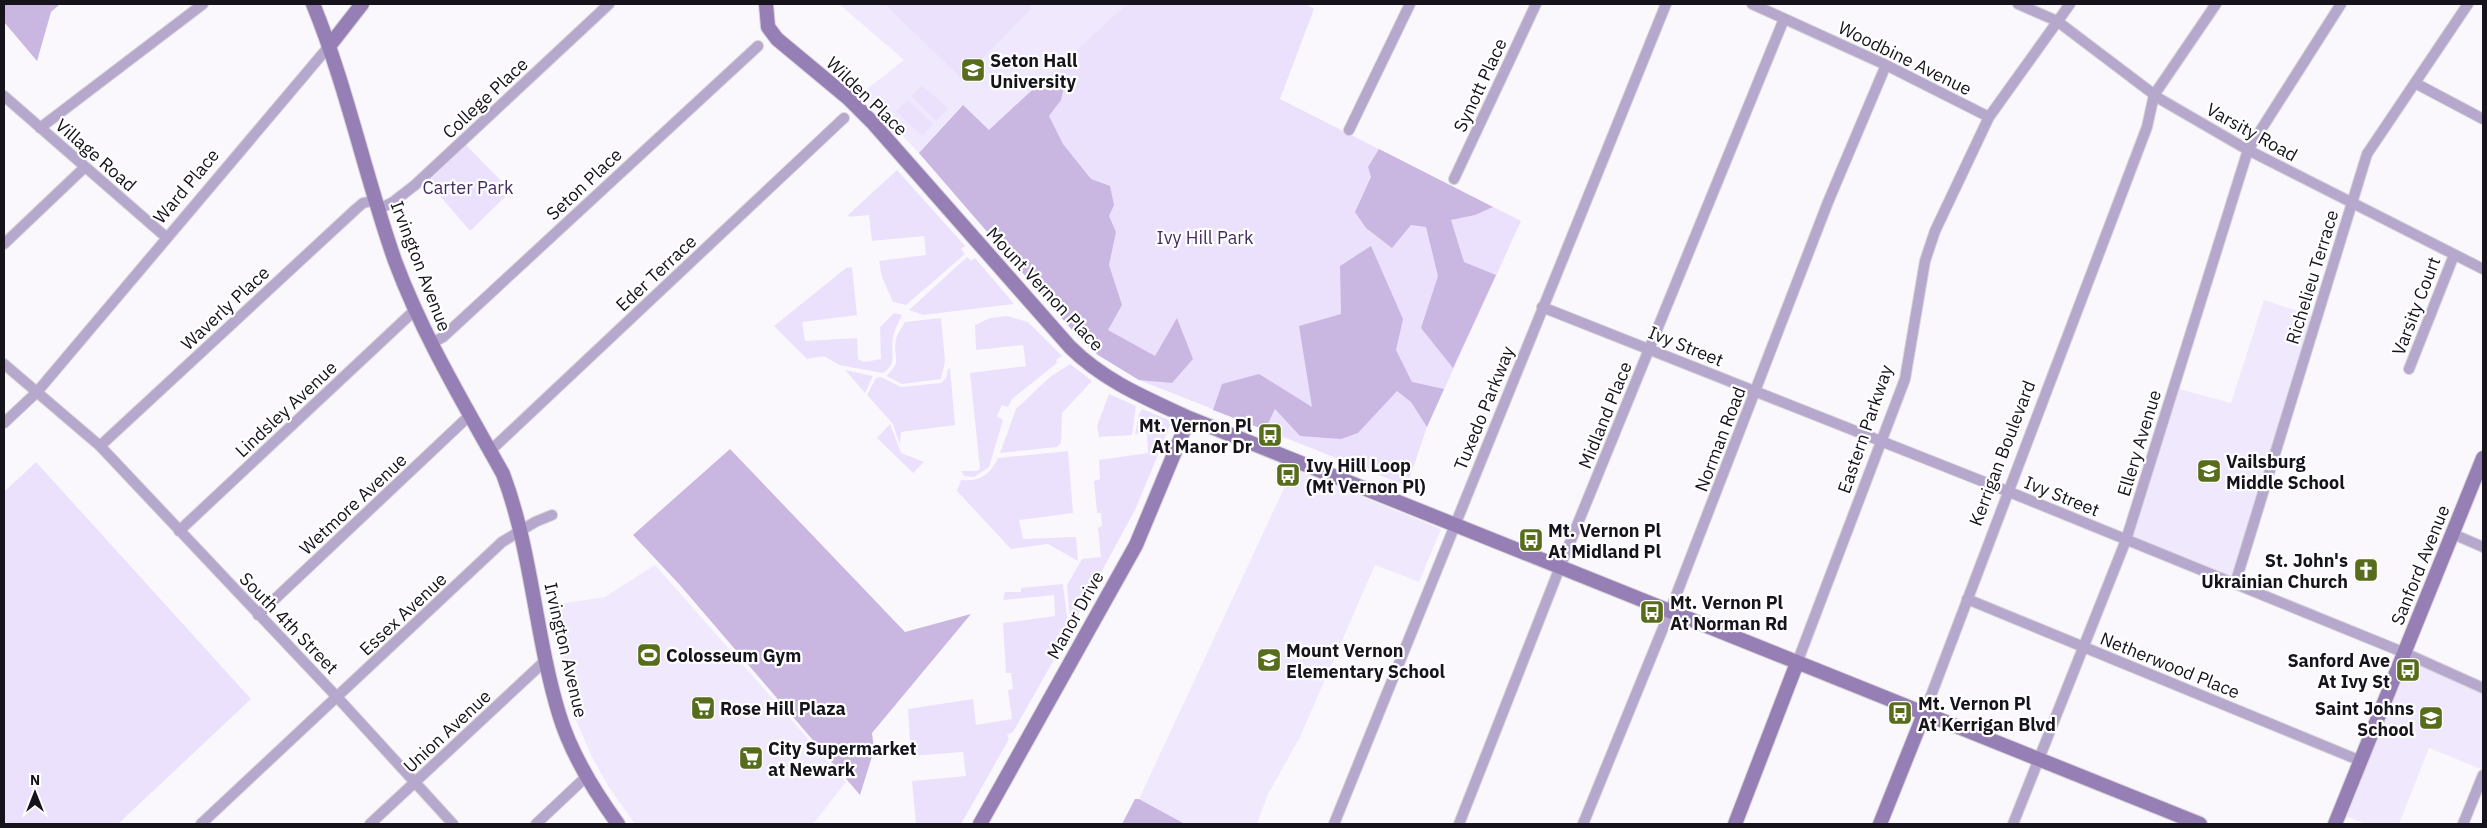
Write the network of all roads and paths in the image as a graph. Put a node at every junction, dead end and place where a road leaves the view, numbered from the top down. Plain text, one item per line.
1 (203, 4) edge
2 (313, 4) edge
3 (362, 4) edge
4 (609, 4) edge
5 (766, 4) edge
6 (1410, 4) edge
7 (1536, 4) edge
8 (1666, 4) edge
9 (1752, 4) edge
10 (2018, 4) edge
11 (2070, 4) edge
12 (2216, 4) edge
13 (2341, 4) edge
14 (2468, 4) edge
15 (1784, 19) junction
16 (2057, 21) junction
17 (330, 45) junction
18 (758, 46) dead end
19 (1886, 65) junction
20 (2414, 83) junction
21 (2154, 95) junction
22 (4, 96) edge
23 (1989, 117) junction
24 (844, 118) dead end
25 (2483, 119) edge
26 (40, 128) junction
27 (1349, 130) dead end
28 (2248, 150) junction
29 (85, 167) junction
30 (1454, 179) dead end
31 (377, 204) junction
32 (2351, 204) junction
33 (952, 214) joint
34 (167, 238) junction
35 (4, 244) edge
36 (2454, 255) junction
37 (2483, 269) edge
38 (1542, 307) junction
39 (415, 310) junction
40 (430, 344) junction
41 (1649, 350) junction
42 (4, 364) edge
43 (2409, 369) dead end
44 (38, 392) junction
45 (1756, 392) junction
46 (469, 416) junction
47 (1189, 418) junction
48 (4, 424) edge
49 (1882, 442) junction
50 (100, 446) junction
51 (490, 451) junction
52 (2483, 458) edge
53 (2007, 491) junction
54 (552, 515) dead end
55 (1454, 524) junction
56 (179, 531) junction
57 (519, 531) junction
58 (2452, 534) junction
59 (2126, 540) junction
60 (2483, 547) edge
61 (1560, 567) junction
62 (2235, 584) junction
63 (1967, 599) junction
64 (1670, 611) junction
65 (258, 615) junction
66 (2084, 647) junction
67 (2404, 653) junction
68 (546, 660) junction
69 (1797, 662) junction
70 (2483, 688) edge
71 (338, 697) junction
72 (1924, 714) junction
73 (2039, 760) junction
74 (2361, 761) junction
75 (2483, 774) edge
76 (587, 776) junction
77 (415, 783) junction
78 (201, 824) edge
79 (370, 824) edge
80 (453, 824) edge
81 (536, 824) edge
82 (618, 824) edge
83 (980, 824) edge
84 (1334, 824) edge
85 (1459, 824) edge
86 (1584, 824) edge
87 (1735, 824) edge
88 (1880, 824) edge
89 (2013, 824) edge
90 (2200, 824) edge
91 (2335, 824) edge
92 (2463, 824) edge

1 - 26 street
2 - 17 street, Irvington Avenue
3 - 17 street, Ward Place
4 - 31 street, College Place
5 - 33 street, Wilden Place
6 - 27 street
7 - 30 street, Synott Place
8 - 38 street, Tuxedo Parkway
9 - 15 street, Woodbine Avenue
10 - 16 street, Varsity Road
11 - 16 street, Eastern Parkway
12 - 21 street
13 - 28 street, Ellery Avenue
14 - 20 street, Richelieu Terrace
15 - 19 street, Woodbine Avenue
15 - 41 street, Midland Place
16 - 21 street, Varsity Road
16 - 23 street, Eastern Parkway
17 - 31 street, Irvington Avenue
17 - 34 street, Ward Place
18 - 40 street, Seton Place
19 - 23 street, Woodbine Avenue
19 - 45 street, Norman Road
20 - 25 street
20 - 32 street, Richelieu Terrace
21 - 28 street, Varsity Road
21 - 53 street, Kerrigan Boulevard
22 - 26 street, Village Road
23 - 49 street, Eastern Parkway
24 - 51 street, Eder Terrace
26 - 29 street, Village Road
28 - 32 street, Varsity Road
28 - 59 street, Ellery Avenue
29 - 34 street, Village Road
29 - 35 street
31 - 39 street, Irvington Avenue
31 - 50 street, Waverly Place
32 - 36 street, Varsity Road
32 - 62 street, Richelieu Terrace
33 - 47 street, Mount Vernon Place
34 - 44 street, Ward Place
36 - 37 street, Varsity Road
36 - 43 street, Varsity Court
38 - 41 street, Ivy Street
38 - 55 street, Tuxedo Parkway
39 - 40 street, Irvington Avenue
39 - 56 street, Lindsley Avenue
40 - 46 street, Irvington Avenue
41 - 45 street, Ivy Street
41 - 61 street, Midland Place
42 - 44 street, South 4th Street
44 - 48 street, Ward Place
44 - 50 street, South 4th Street
45 - 49 street, Ivy Street
45 - 64 street, Norman Road
46 - 51 street, Irvington Avenue
46 - 65 street, Wetmore Avenue
47 - 55 street, Mount Vernon Place
47 - 83 street, Manor Drive
49 - 53 street, Ivy Street
49 - 69 street, Eastern Parkway
50 - 56 street, South 4th Street
51 - 57 street, Irvington Avenue
52 - 58 street, Sanford Avenue
53 - 59 street, Ivy Street
53 - 63 street, Kerrigan Boulevard
54 - 57 street
55 - 61 street, Mount Vernon Place
55 - 84 street, Tuxedo Parkway
56 - 65 street, South 4th Street
57 - 68 street, Irvington Avenue
57 - 71 street, Essex Avenue
58 - 60 street
58 - 67 street, Sanford Avenue
59 - 62 street, Ivy Street
59 - 66 street, Ellery Avenue
61 - 64 street, Mount Vernon Place
61 - 85 street, Midland Place
62 - 67 street, Ivy Street
63 - 66 street, Netherwood Place
63 - 72 street, Kerrigan Boulevard
64 - 69 street, Mount Vernon Place
64 - 86 street, Norman Road
65 - 71 street, South 4th Street
66 - 73 street, Ellery Avenue
66 - 74 street, Netherwood Place
67 - 70 street, Ivy Street
67 - 74 street, Sanford Avenue
68 - 76 street, Irvington Avenue
68 - 77 street, Union Avenue
69 - 72 street, Mount Vernon Place
69 - 87 street, Eastern Parkway
71 - 77 street, South 4th Street
71 - 78 street, Essex Avenue
72 - 73 street, Mount Vernon Place
72 - 88 street, Kerrigan Boulevard
73 - 89 street, Ellery Avenue
73 - 90 street, Mount Vernon Place
74 - 91 street, Sanford Avenue
75 - 92 street
76 - 81 street
76 - 82 street, Irvington Avenue
77 - 79 street, Union Avenue
77 - 80 street, South 4th Street

